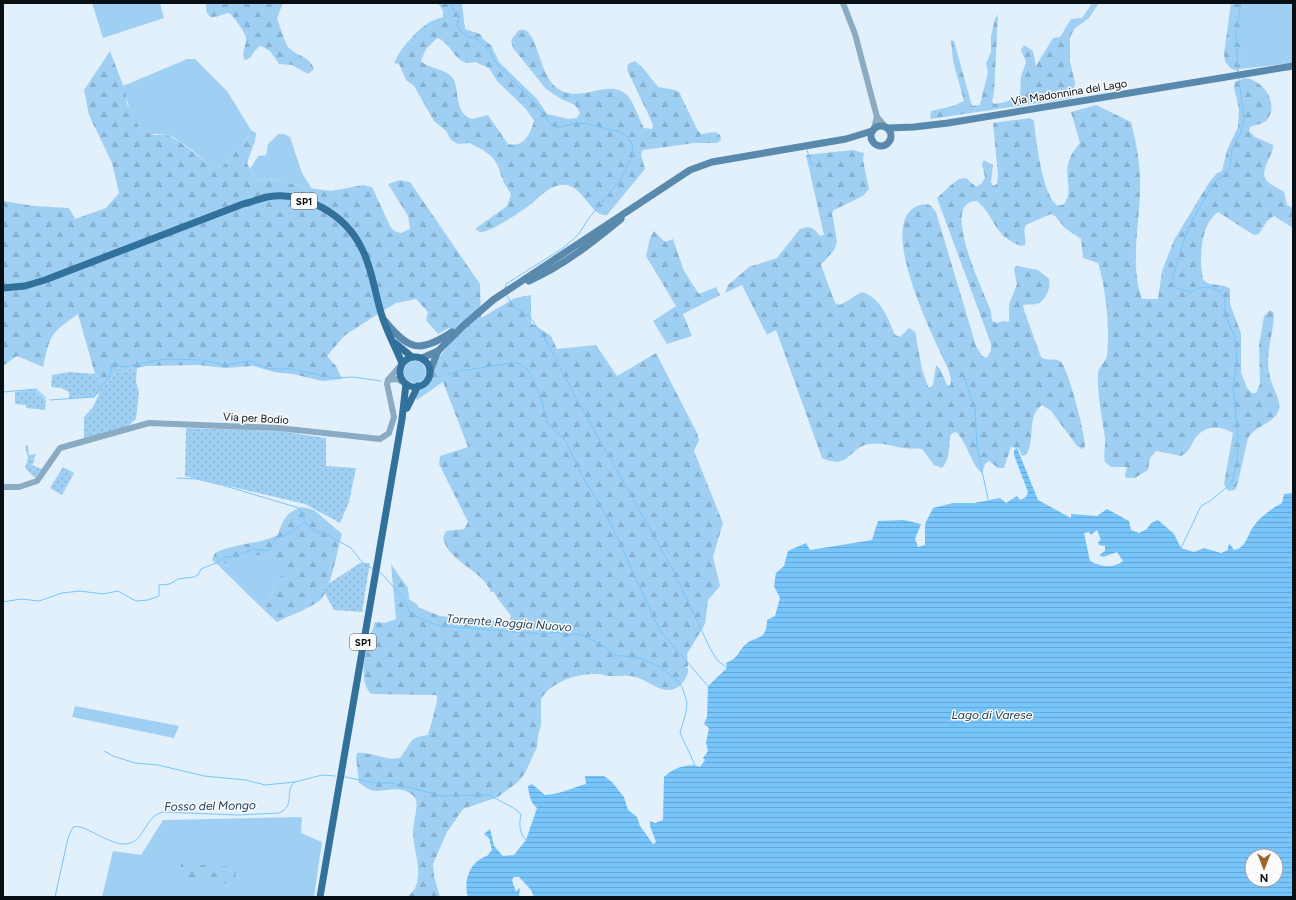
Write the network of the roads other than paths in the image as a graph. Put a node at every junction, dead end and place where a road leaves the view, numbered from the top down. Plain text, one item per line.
1 (843, 3) edge
2 (1293, 66) edge
3 (1276, 69) junction
4 (1293, 69) edge
5 (877, 117) junction
6 (886, 127) junction
7 (914, 128) junction
8 (873, 130) junction
9 (846, 139) junction
10 (891, 139) junction
11 (872, 142) junction
12 (651, 194) junction
13 (600, 228) junction
14 (581, 249) junction
15 (552, 261) junction
16 (3, 288) edge
17 (514, 288) junction
18 (383, 319) junction
19 (463, 326) junction
20 (394, 342) junction
21 (438, 351) junction
22 (412, 357) junction
23 (422, 358) junction
24 (401, 365) junction
25 (430, 371) junction
26 (388, 380) junction
27 (404, 383) junction
28 (418, 386) junction
29 (402, 419) junction
30 (3, 487) edge
31 (320, 897) edge

1 - 5 street
2 - 3 main road
3 - 4 main road
3 - 7 main road, Via Madonnina del Lago
5 - 6 street
5 - 8 street
6 - 7 main road, Via Madonnina del Lago
6 - 8 main road
6 - 10 main road
7 - 10 main road, Via Madonnina del Lago
8 - 9 main road
8 - 11 main road
9 - 11 main road
9 - 12 main road
10 - 11 main road
12 - 13 main road
12 - 14 main road
13 - 14 main road
13 - 15 main road
14 - 15 main road
14 - 17 main road
15 - 17 main road
16 - 18 main road, SP1
17 - 19 main road
18 - 19 main road
18 - 20 main road, SP1
19 - 21 main road
20 - 22 main road, SP1
20 - 24 main road, SP1
21 - 23 main road
21 - 25 main road
22 - 23 main road
22 - 24 main road
23 - 25 main road
24 - 26 street
24 - 27 main road, SP1
25 - 28 main road, SP1
26 - 27 street
26 - 30 street, Via per Bodio
27 - 28 main road
27 - 29 main road, SP1
28 - 29 main road, SP1
29 - 31 main road, SP1

